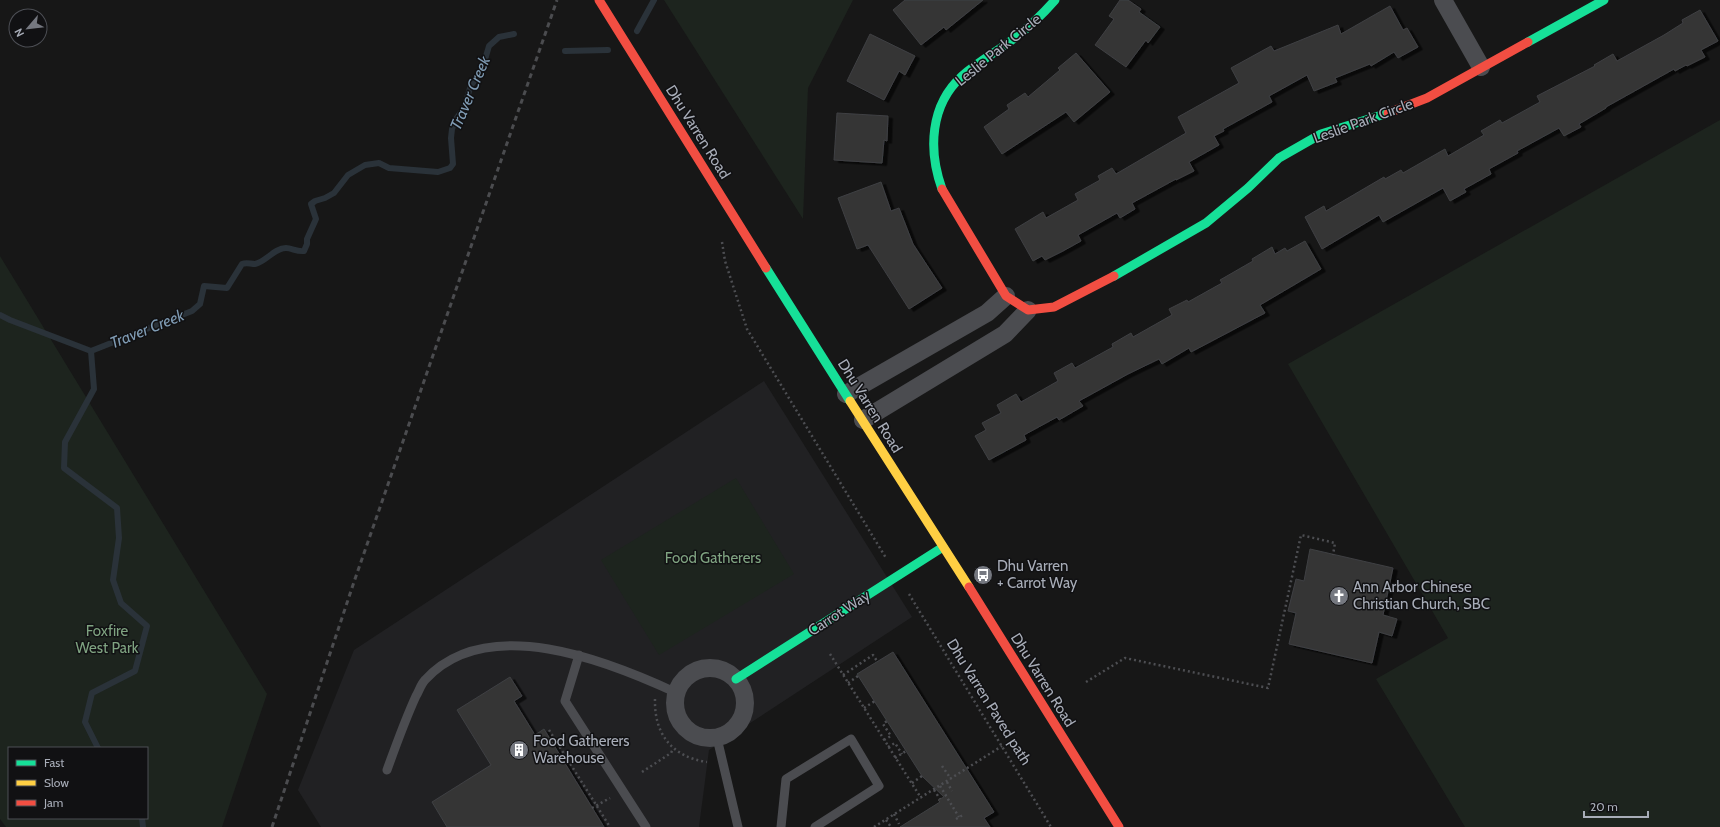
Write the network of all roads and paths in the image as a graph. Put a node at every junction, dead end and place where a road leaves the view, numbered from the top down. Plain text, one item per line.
1 (599, 0) edge
2 (1055, 0) edge
3 (1443, 0) edge
4 (1604, 0) edge
5 (1481, 67) junction
6 (721, 237) dead end
7 (1006, 296) junction
8 (1028, 310) junction
9 (947, 336) junction
10 (962, 360) junction
11 (846, 394) junction
12 (863, 420) junction
13 (943, 547) junction
14 (1333, 554) dead end
15 (890, 564) dead end
16 (906, 589) dead end
17 (830, 654) dead end
18 (579, 655) junction
19 (877, 662) dead end
20 (843, 675) junction
21 (858, 676) dead end
22 (736, 679) junction
23 (1086, 682) dead end
24 (848, 683) junction
25 (677, 693) junction
26 (656, 694) dead end
27 (875, 701) dead end
28 (864, 708) junction
29 (887, 721) dead end
30 (549, 730) dead end
31 (717, 738) junction
32 (884, 740) junction
33 (1002, 746) junction
34 (888, 747) junction
35 (673, 749) junction
36 (906, 751) dead end
37 (902, 754) junction
38 (895, 758) junction
39 (709, 762) dead end
40 (942, 766) dead end
41 (387, 770) dead end
42 (642, 772) dead end
43 (922, 776) dead end
44 (951, 779) junction
45 (947, 782) junction
46 (912, 783) junction
47 (940, 786) junction
48 (934, 790) junction
49 (952, 791) dead end
50 (614, 796) dead end
51 (921, 798) junction
52 (940, 799) dead end
53 (596, 805) junction
54 (592, 808) dead end
55 (894, 814) junction
56 (963, 815) dead end
57 (959, 817) junction
58 (956, 819) dead end
59 (886, 820) junction
60 (900, 824) dead end
61 (610, 827) edge
62 (646, 827) edge
63 (738, 827) edge
64 (781, 827) edge
65 (815, 827) edge
66 (876, 827) edge
67 (891, 827) edge
68 (1051, 827) edge
69 (1118, 827) edge

1 - 11 street, Dhu Varren Road
2 - 7 street, Leslie Park Circle
3 - 5 street
4 - 5 street, Leslie Park Circle
5 - 8 street, Leslie Park Circle
6 - 15 path
7 - 8 street, Leslie Park Circle
7 - 9 street
8 - 10 street
9 - 10 street
9 - 11 street
10 - 12 street
11 - 12 street, Dhu Varren Road
12 - 13 street, Dhu Varren Road
13 - 22 street, Carrot Way
13 - 69 street, Dhu Varren Road
14 - 23 path
16 - 33 path, Dhu Varren Paved path
17 - 20 path
18 - 25 lane
18 - 41 lane
18 - 62 lane
19 - 20 path
20 - 24 path
21 - 24 path
22 - 25 street
22 - 31 street
24 - 28 path
25 - 31 street
26 - 35 path
27 - 28 path
28 - 32 path
29 - 32 path
30 - 53 path
31 - 63 lane
32 - 34 path
33 - 44 path
33 - 68 path, Dhu Varren Paved path
34 - 37 path
34 - 38 path
35 - 39 path
35 - 42 path
36 - 37 path
37 - 38 path
38 - 46 path
40 - 44 path
43 - 46 path
44 - 45 path
45 - 47 path
45 - 49 path
46 - 51 path
47 - 48 path
47 - 57 path
48 - 51 path
48 - 52 path
50 - 53 path
51 - 55 path
53 - 54 path
53 - 61 path
55 - 59 path
55 - 60 path
56 - 57 path
57 - 58 path
59 - 66 path
59 - 67 path
64 - 65 lane

